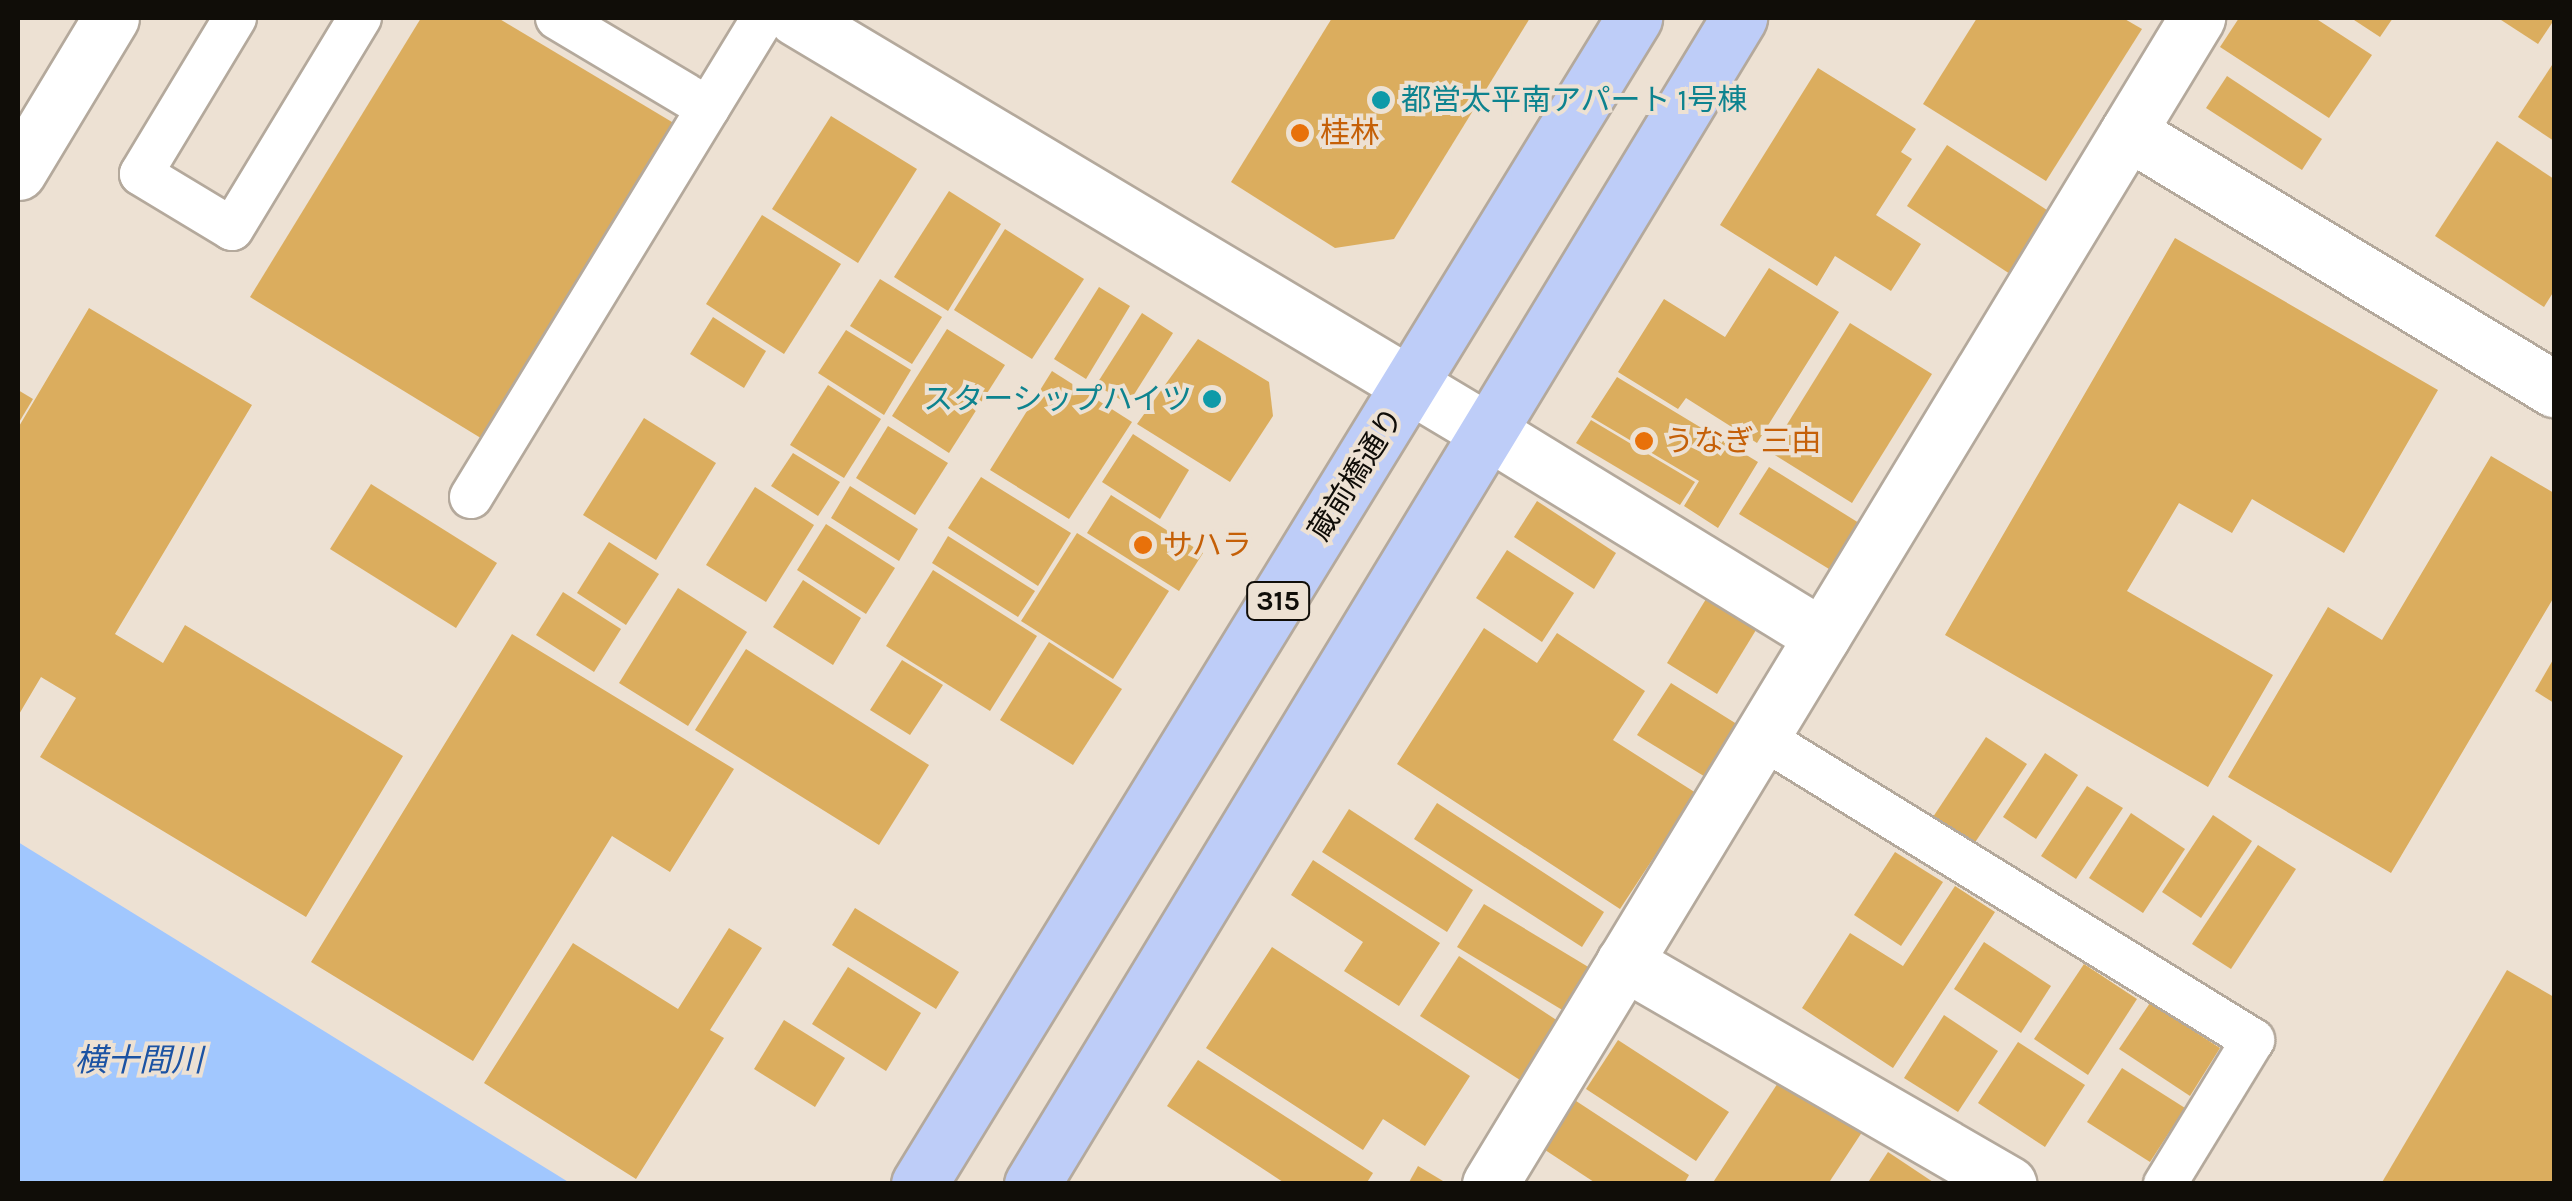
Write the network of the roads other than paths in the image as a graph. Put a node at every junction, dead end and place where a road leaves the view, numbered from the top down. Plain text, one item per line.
1 (111, 18) edge
2 (235, 18) edge
3 (360, 18) edge
4 (557, 18) edge
5 (762, 18) edge
6 (796, 18) edge
7 (1634, 18) edge
8 (1739, 18) edge
9 (2198, 18) edge
10 (708, 108) junction
11 (2128, 132) junction
12 (18, 172) edge
13 (1410, 386) junction
14 (2554, 389) edge
15 (1492, 434) junction
16 (471, 496) dead end
17 (1822, 636) junction
18 (1761, 737) junction
19 (1624, 962) junction
20 (919, 1184) edge
21 (1032, 1184) edge
22 (1490, 1184) edge
23 (2009, 1184) edge
24 (2165, 1184) edge

1 - 12 street
2 - 3 lane
4 - 10 lane
5 - 10 lane
6 - 13 street
7 - 13 main road, 蔵前橋通り / 315
8 - 15 main road
9 - 11 street
10 - 16 lane
11 - 14 street
11 - 17 street
13 - 15 street
13 - 20 main road, 蔵前橋通り / 315
15 - 17 street
15 - 21 main road
17 - 18 street
18 - 19 street
18 - 24 lane
19 - 22 street
19 - 23 street

